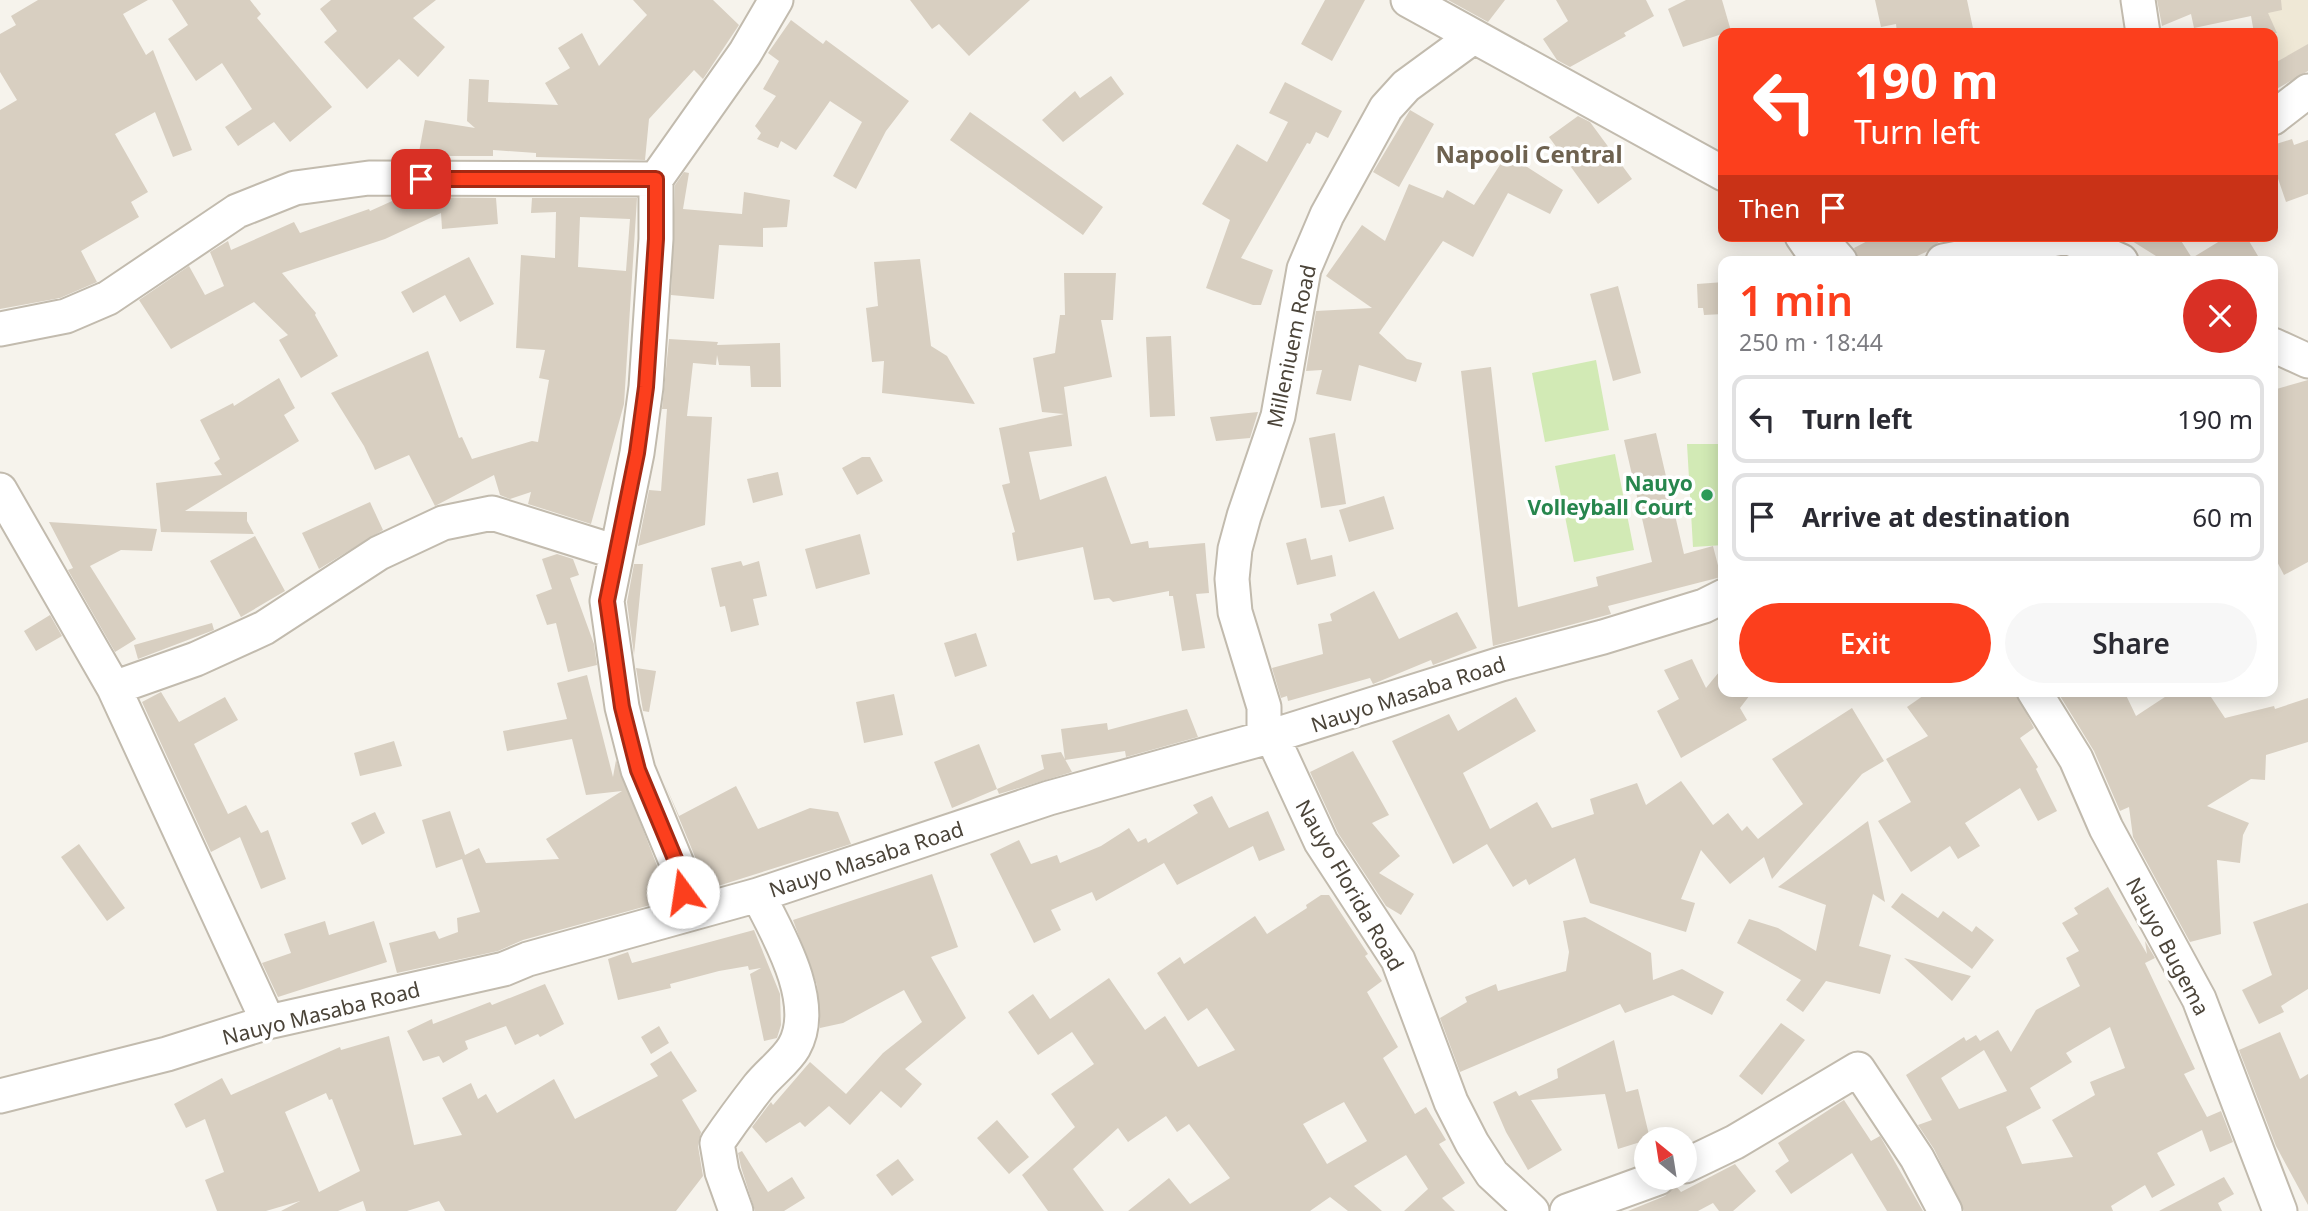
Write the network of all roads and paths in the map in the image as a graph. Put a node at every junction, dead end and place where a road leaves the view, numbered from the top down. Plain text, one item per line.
1 (776, 0) edge
2 (1408, 0) edge
3 (2138, 0) edge
4 (2142, 28) edge
5 (1473, 37) junction
6 (2308, 91) edge
7 (2278, 114) edge
8 (1718, 171) edge
9 (656, 179) junction
10 (1806, 242) edge
11 (2042, 242) edge
12 (2079, 242) edge
13 (1836, 256) edge
14 (1969, 256) edge
15 (2109, 256) edge
16 (0, 329) edge
17 (2278, 347) edge
18 (2308, 361) edge
19 (0, 491) edge
20 (616, 552) junction
21 (1718, 599) edge
22 (114, 688) junction
23 (2038, 697) edge
24 (1268, 737) junction
25 (758, 895) junction
26 (686, 914) junction
27 (268, 1022) junction
28 (0, 1096) edge
29 (1698, 1160) edge
30 (1634, 1187) edge
31 (736, 1211) edge
32 (1532, 1211) edge
33 (1567, 1211) edge
34 (1945, 1211) edge
35 (2280, 1211) edge

1 - 9 street
2 - 5 street
3 - 4 street
5 - 8 street
5 - 24 street, Milleniuem Road
6 - 7 street
9 - 16 street
9 - 20 street
10 - 13 street
11 - 14 street
12 - 15 street
17 - 18 street
19 - 22 street
20 - 22 street
20 - 26 street
21 - 24 street, Nauyo Masaba Road
22 - 27 street
23 - 35 street, Nauyo Bugema
24 - 25 street, Nauyo Masaba Road
24 - 32 street, Nauyo Florida Road
25 - 26 street, Nauyo Masaba Road
25 - 31 street
26 - 27 street, Nauyo Masaba Road
27 - 28 street, Nauyo Masaba Road
29 - 34 street
30 - 33 street

